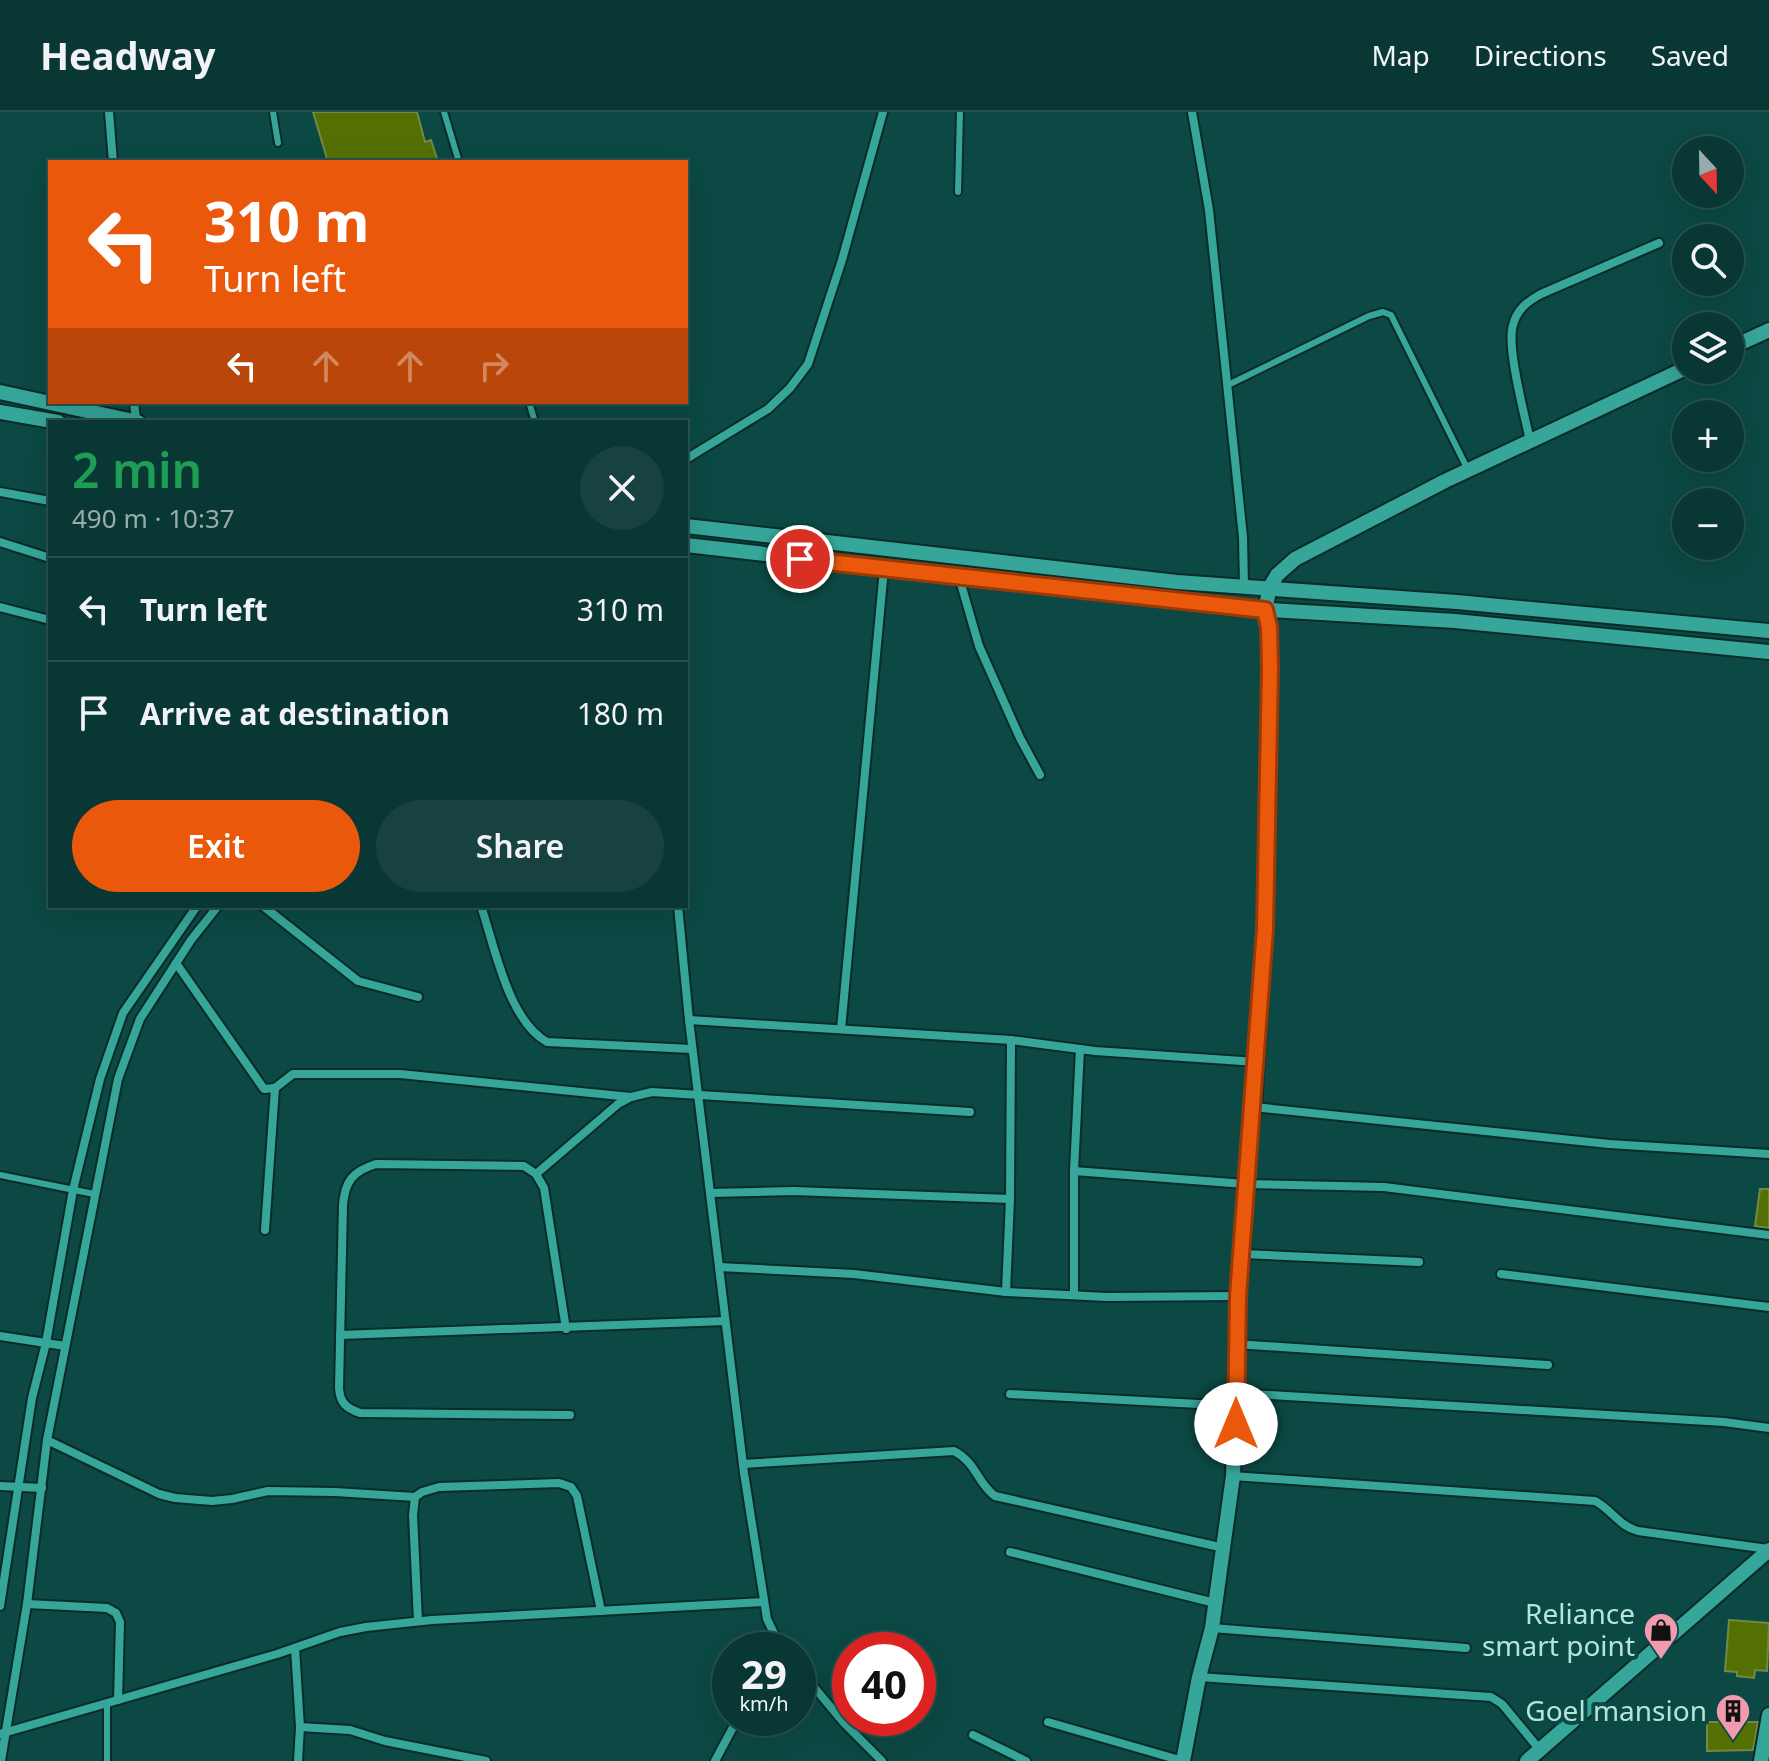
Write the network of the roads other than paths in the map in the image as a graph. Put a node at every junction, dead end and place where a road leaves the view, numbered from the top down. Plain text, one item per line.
1 (109, 112) edge
2 (273, 112) edge
3 (444, 112) edge
4 (883, 112) edge
5 (960, 112) edge
6 (1192, 112) edge
7 (278, 143) dead end
8 (113, 160) edge
9 (458, 160) edge
10 (958, 192) dead end
11 (1659, 243) dead end
12 (1769, 330) edge
13 (1744, 342) edge
14 (1672, 375) edge
15 (1228, 385) junction
16 (0, 392) edge
17 (48, 403) edge
18 (55, 404) edge
19 (0, 412) edge
20 (48, 420) edge
21 (128, 420) edge
22 (1530, 441) junction
23 (688, 458) edge
24 (1468, 470) junction
25 (0, 492) edge
26 (48, 501) edge
27 (688, 526) edge
28 (0, 542) edge
29 (688, 545) edge
30 (48, 557) edge
31 (884, 569) junction
32 (959, 577) junction
33 (1244, 586) junction
34 (1270, 587) junction
35 (0, 607) edge
36 (1265, 610) junction
37 (48, 619) edge
38 (1769, 631) edge
39 (1769, 652) edge
40 (1040, 775) dead end
41 (196, 908) edge
42 (217, 908) edge
43 (266, 908) edge
44 (482, 908) edge
45 (678, 908) edge
46 (176, 963) junction
47 (418, 997) dead end
48 (689, 1020) junction
49 (841, 1029) junction
50 (1011, 1040) junction
51 (692, 1049) junction
52 (1080, 1049) junction
53 (1257, 1062) junction
54 (275, 1088) junction
55 (698, 1094) junction
56 (631, 1097) junction
57 (1254, 1107) junction
58 (970, 1112) dead end
59 (1769, 1154) edge
60 (1074, 1171) junction
61 (536, 1174) junction
62 (0, 1175) edge
63 (1245, 1184) junction
64 (73, 1190) junction
65 (710, 1193) junction
66 (94, 1194) junction
67 (1010, 1199) junction
68 (265, 1230) dead end
69 (1769, 1235) edge
70 (1243, 1254) junction
71 (1419, 1262) dead end
72 (719, 1267) junction
73 (1501, 1274) dead end
74 (1006, 1292) junction
75 (1074, 1294) junction
76 (1238, 1296) junction
77 (1769, 1307) edge
78 (725, 1321) junction
79 (566, 1329) junction
80 (340, 1335) junction
81 (0, 1336) edge
82 (46, 1343) junction
83 (1236, 1344) junction
84 (65, 1346) junction
85 (1548, 1365) dead end
86 (1010, 1394) dead end
87 (1236, 1400) junction
88 (570, 1415) dead end
89 (1769, 1428) edge
90 (47, 1440) junction
91 (743, 1464) junction
92 (1233, 1476) junction
93 (0, 1486) edge
94 (19, 1487) junction
95 (42, 1488) junction
96 (415, 1497) junction
97 (1225, 1548) junction
98 (1769, 1549) edge
99 (1010, 1552) dead end
100 (764, 1602) junction
101 (1215, 1603) junction
102 (27, 1604) junction
103 (0, 1606) edge
104 (601, 1611) junction
105 (418, 1621) junction
106 (1212, 1628) junction
107 (772, 1632) edge
108 (295, 1648) junction
109 (1466, 1648) dead end
110 (1199, 1677) junction
111 (816, 1690) edge
112 (0, 1695) edge
113 (12, 1698) junction
114 (118, 1700) junction
115 (107, 1703) junction
116 (1769, 1715) edge
117 (1048, 1722) dead end
118 (300, 1727) junction
119 (3, 1733) edge
120 (973, 1735) dead end
121 (728, 1736) edge
122 (1540, 1750) junction
123 (1, 1761) edge
124 (107, 1761) edge
125 (298, 1761) edge
126 (486, 1761) edge
127 (715, 1761) edge
128 (882, 1761) edge
129 (1026, 1761) edge
130 (1183, 1761) edge
131 (1527, 1761) edge
132 (1761, 1761) edge

1 - 8 street
2 - 7 lane
3 - 9 lane
4 - 23 street
5 - 10 lane
6 - 15 street
11 - 22 street
12 - 13 street
14 - 22 street
15 - 24 lane
15 - 33 street
16 - 17 street
18 - 21 street
19 - 20 street
22 - 24 street
24 - 34 street
25 - 26 street
27 - 33 street
28 - 30 street
29 - 31 street
31 - 32 street
31 - 49 street
32 - 36 street
32 - 40 street
33 - 34 street
34 - 36 street
34 - 38 street
35 - 37 street
36 - 39 street
36 - 53 street
41 - 64 street
42 - 46 street
43 - 47 street
44 - 51 street
45 - 48 street
46 - 54 street
46 - 66 street
48 - 49 street
48 - 51 street
49 - 50 street
50 - 52 street
50 - 67 street
51 - 55 street
52 - 53 street
52 - 60 street
53 - 57 street
54 - 56 street
54 - 68 street
55 - 56 street
55 - 58 street
55 - 65 street
56 - 61 street
57 - 59 street
57 - 63 street
60 - 63 street
60 - 75 street
61 - 79 street
61 - 80 street
62 - 64 lane
63 - 69 street
63 - 70 street
64 - 66 lane
64 - 82 street
65 - 67 street
65 - 72 street
66 - 84 street
67 - 74 street
70 - 71 street
70 - 76 street
72 - 74 street
72 - 78 street
73 - 77 street
74 - 75 street
75 - 76 street
76 - 83 street
78 - 79 street
78 - 91 street
79 - 80 street
80 - 88 street
81 - 82 street
82 - 84 street
82 - 94 street
83 - 85 street
83 - 87 street
84 - 90 street
86 - 87 street
87 - 89 street
87 - 92 street
90 - 95 street
90 - 96 street
91 - 97 street
91 - 100 street
92 - 97 street
92 - 98 street
93 - 94 street
94 - 95 street
94 - 103 street
95 - 102 street
96 - 104 street
96 - 105 street
97 - 101 street
98 - 122 street
99 - 101 street
100 - 104 street
100 - 107 street
101 - 106 street
102 - 113 street
102 - 114 street
104 - 105 street
105 - 108 street
106 - 109 street
106 - 110 street
108 - 114 street
108 - 118 street
110 - 122 street
110 - 130 street
111 - 128 street
112 - 113 street
113 - 119 street
114 - 115 street
115 - 119 street
115 - 124 lane
116 - 132 street
117 - 130 street
118 - 125 street
118 - 126 street
119 - 123 street
120 - 129 street
121 - 127 street
122 - 131 street

